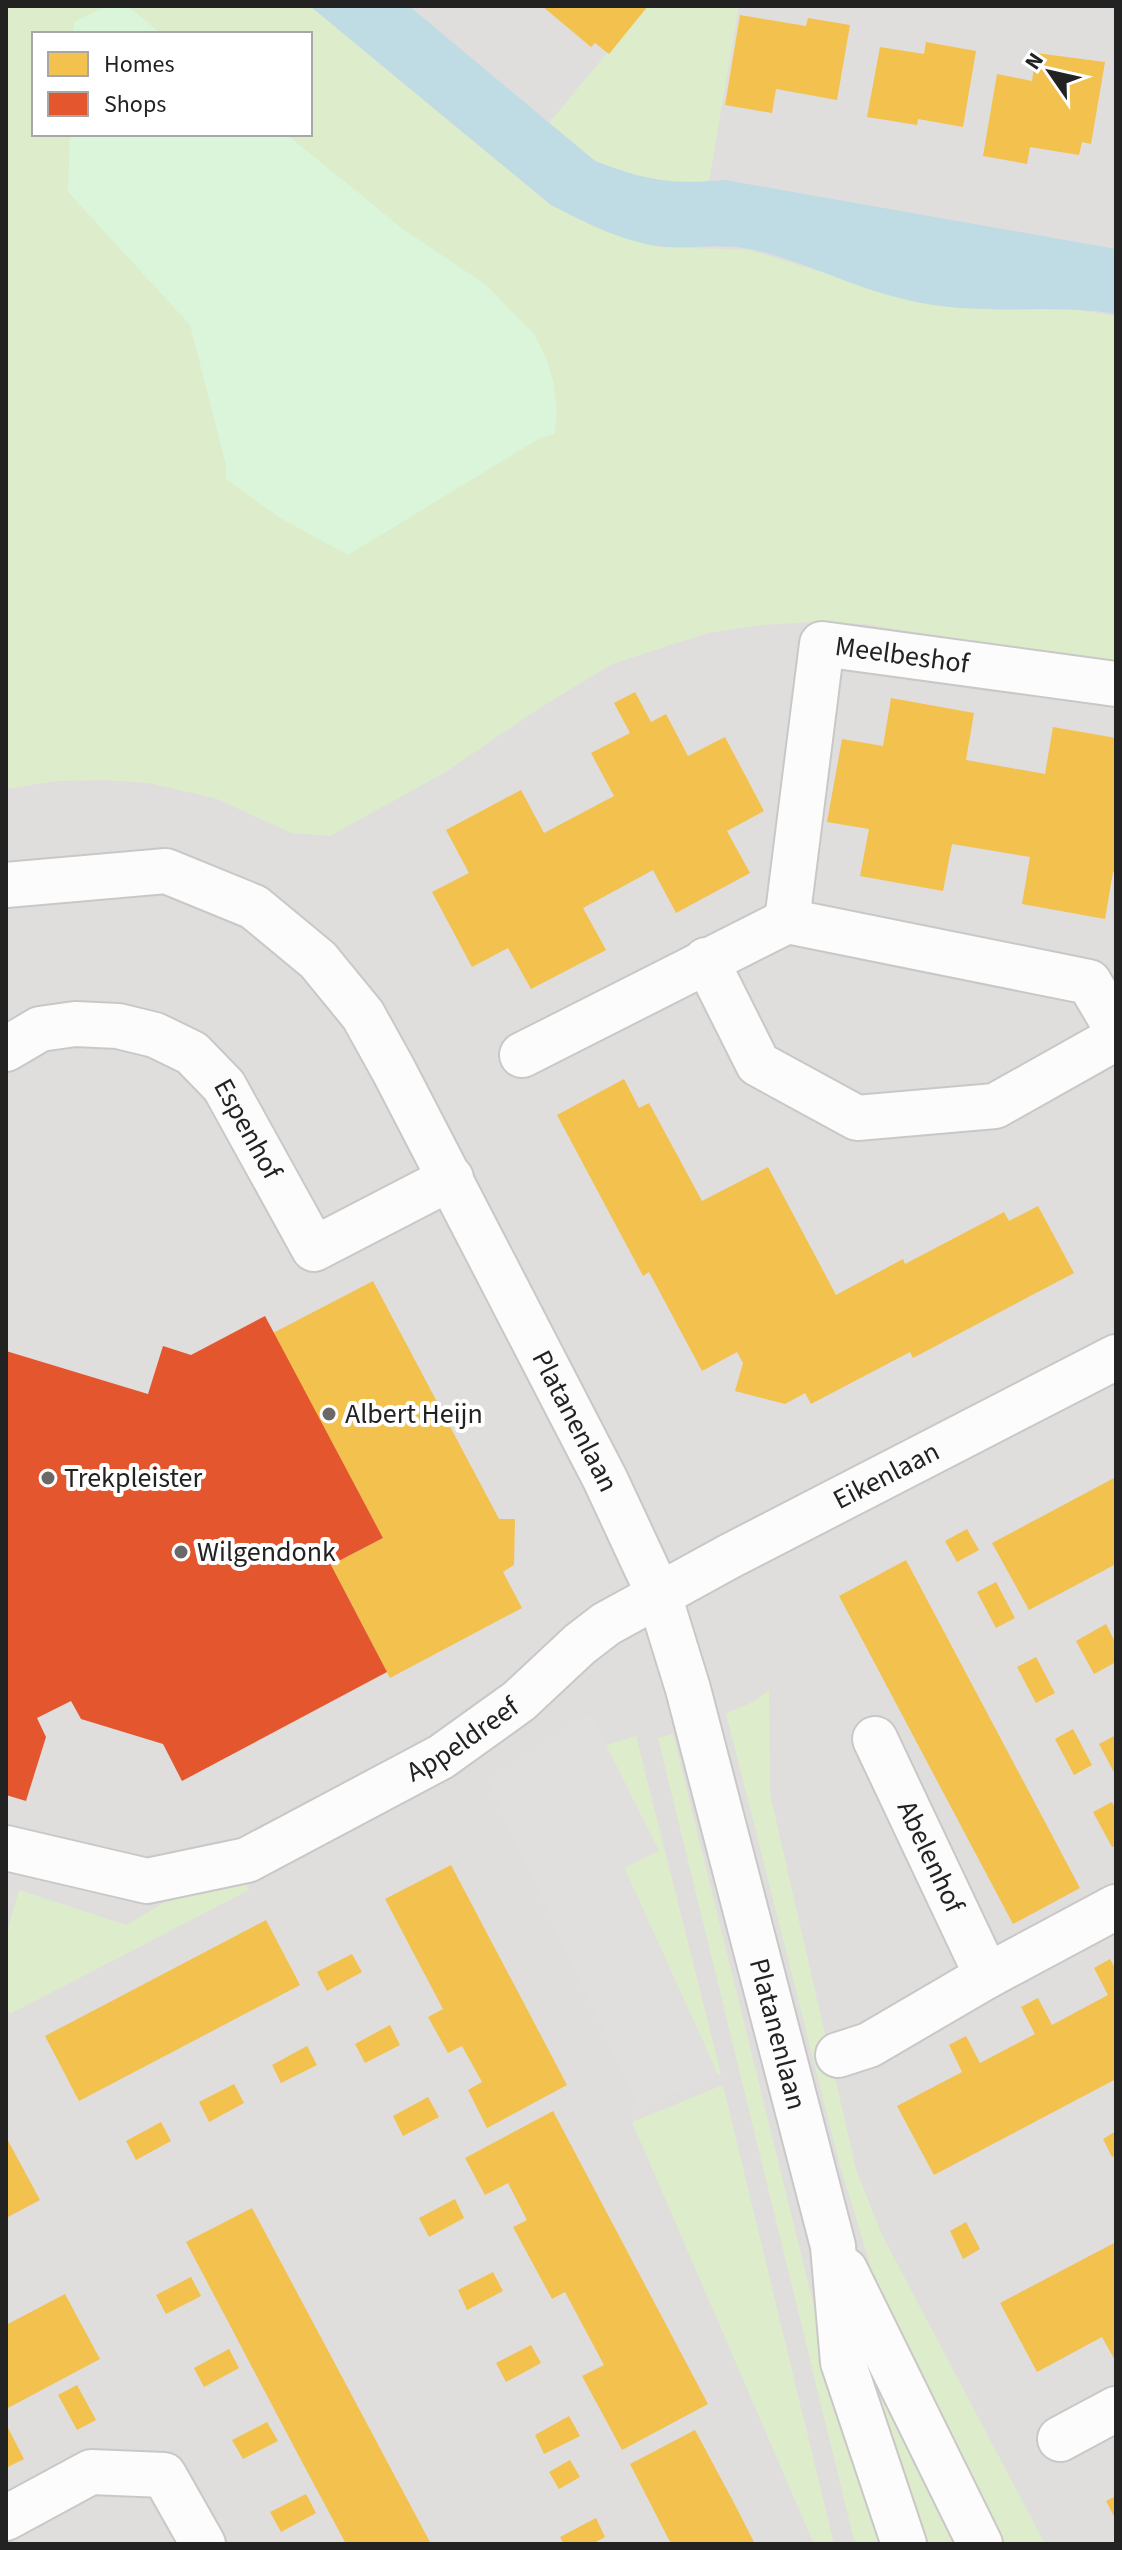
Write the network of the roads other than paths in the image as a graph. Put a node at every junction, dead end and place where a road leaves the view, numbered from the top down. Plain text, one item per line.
1 (1116, 684) edge
2 (6, 885) edge
3 (787, 921) junction
4 (706, 960) junction
5 (1116, 1028) edge
6 (1116, 1038) edge
7 (6, 1049) edge
8 (522, 1055) dead end
9 (451, 1178) junction
10 (1116, 1357) edge
11 (659, 1595) junction
12 (875, 1739) dead end
13 (6, 1848) edge
14 (1116, 1907) edge
15 (987, 1976) junction
16 (838, 2055) dead end
17 (833, 2246) junction
18 (1116, 2409) edge
19 (1060, 2439) dead end
20 (6, 2518) edge
21 (203, 2544) edge
22 (904, 2544) edge
23 (980, 2544) edge

1 - 3 street, Meelbeshof
2 - 9 street, Platanenlaan
3 - 4 street
3 - 5 street
4 - 6 street
4 - 8 street
7 - 9 street, Espenhof
9 - 11 street, Platanenlaan
10 - 11 street, Eikenlaan
11 - 13 street, Appeldreef
11 - 17 street, Platanenlaan
12 - 15 street, Abelenhof
14 - 15 street
15 - 16 street
17 - 22 street, Platanenlaan
17 - 23 street, Platanenlaan
18 - 19 street
20 - 21 street

